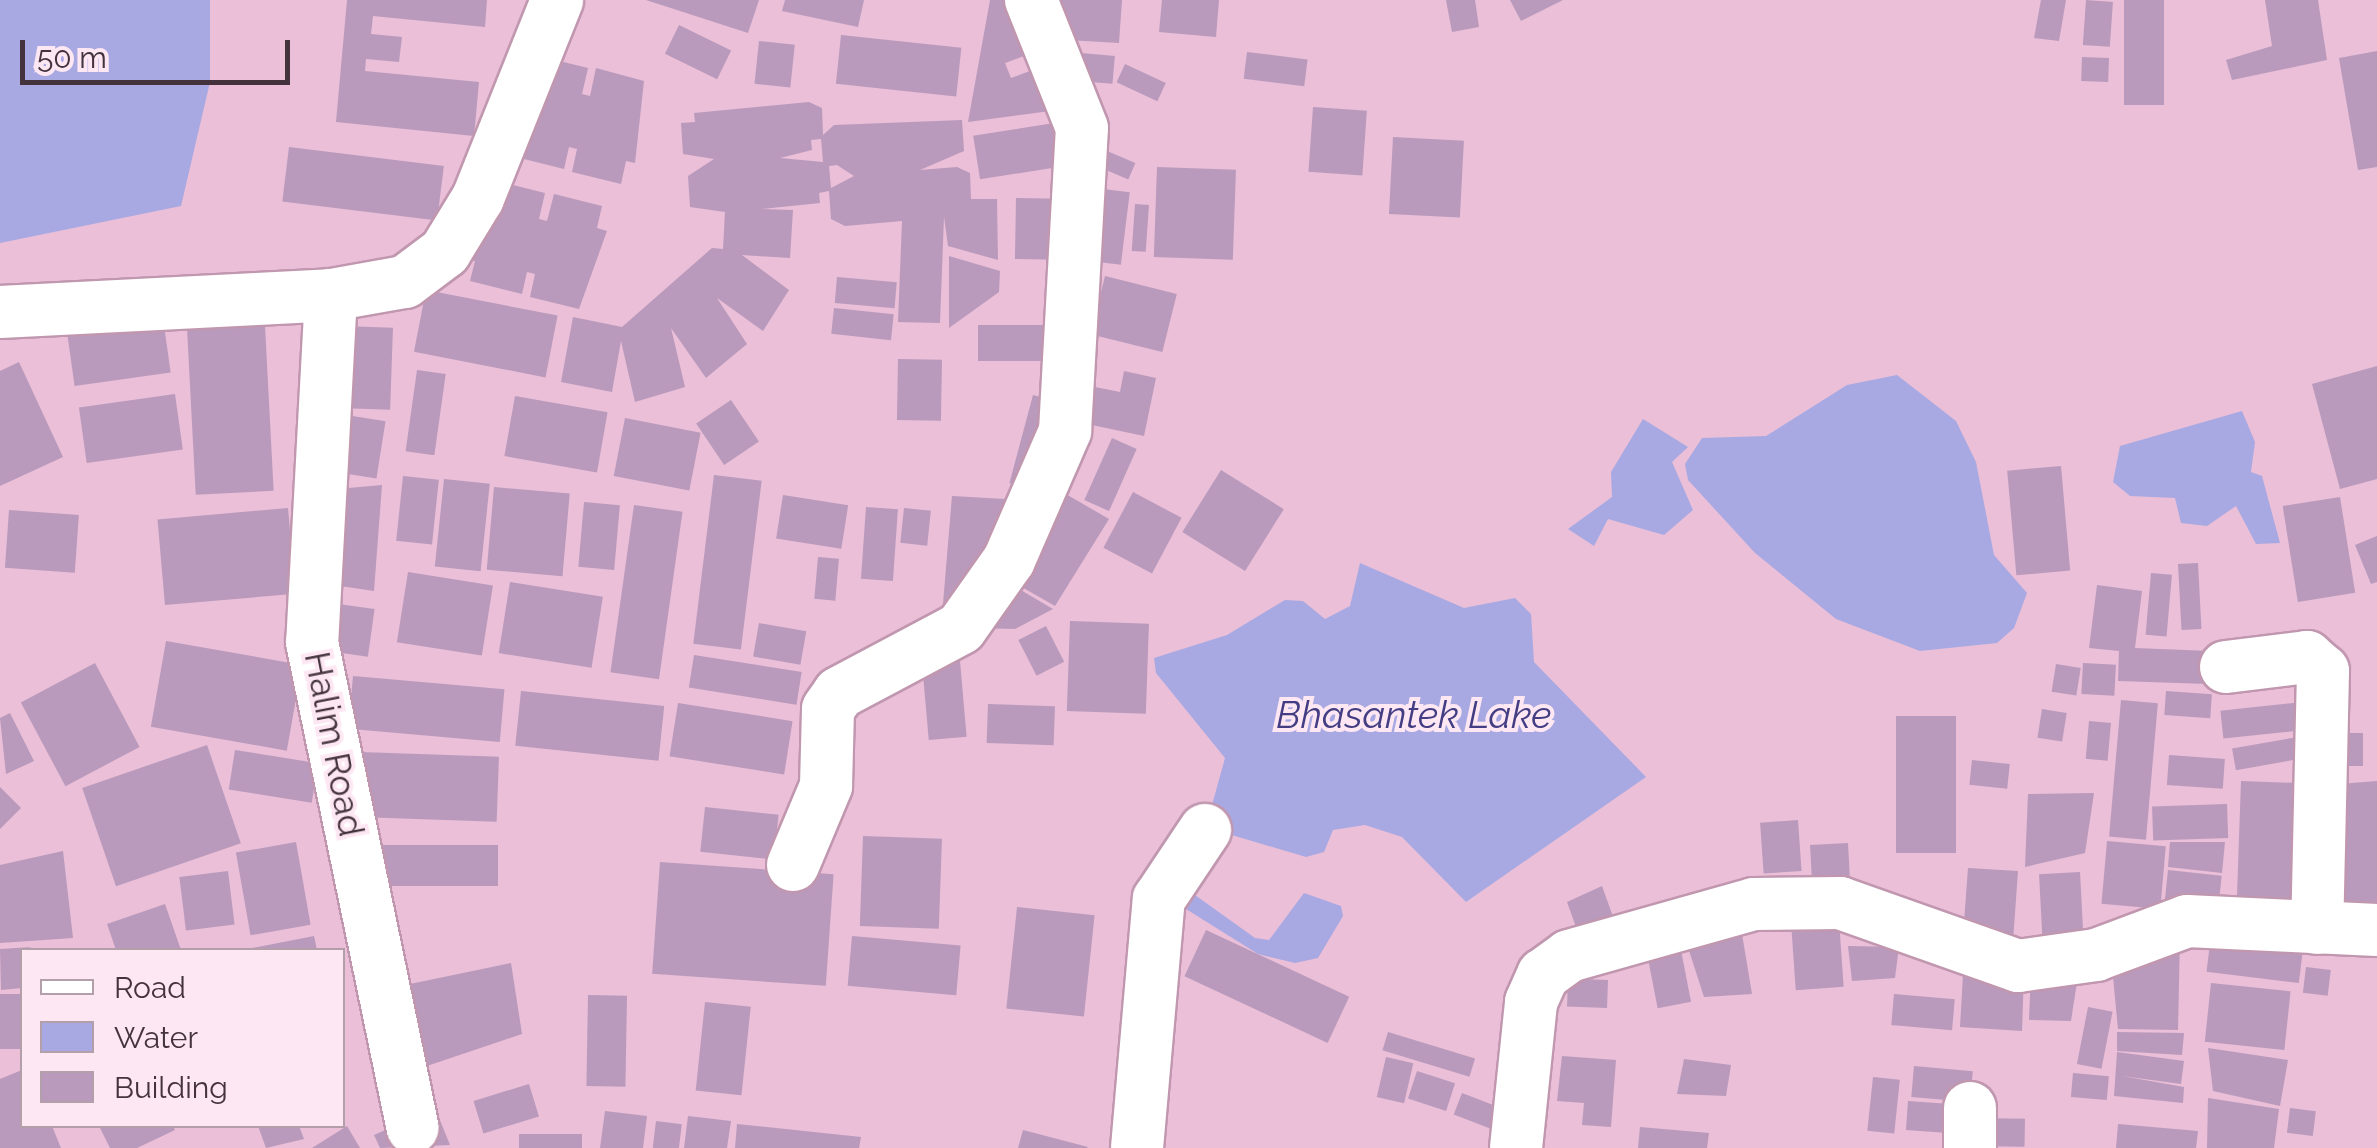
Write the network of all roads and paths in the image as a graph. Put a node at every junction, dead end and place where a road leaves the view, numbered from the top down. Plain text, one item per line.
1 (556, 0) edge
2 (1031, 0) edge
3 (331, 295) junction
4 (0, 312) edge
5 (2226, 667) dead end
6 (1205, 830) dead end
7 (793, 865) dead end
8 (2317, 928) junction
9 (2377, 930) edge
10 (413, 1128) dead end
11 (1137, 1148) edge
12 (1516, 1148) edge

1 - 3 street
2 - 7 street
3 - 4 street
3 - 10 street, Halim Road
5 - 8 street
6 - 11 street
8 - 9 street
8 - 12 street

